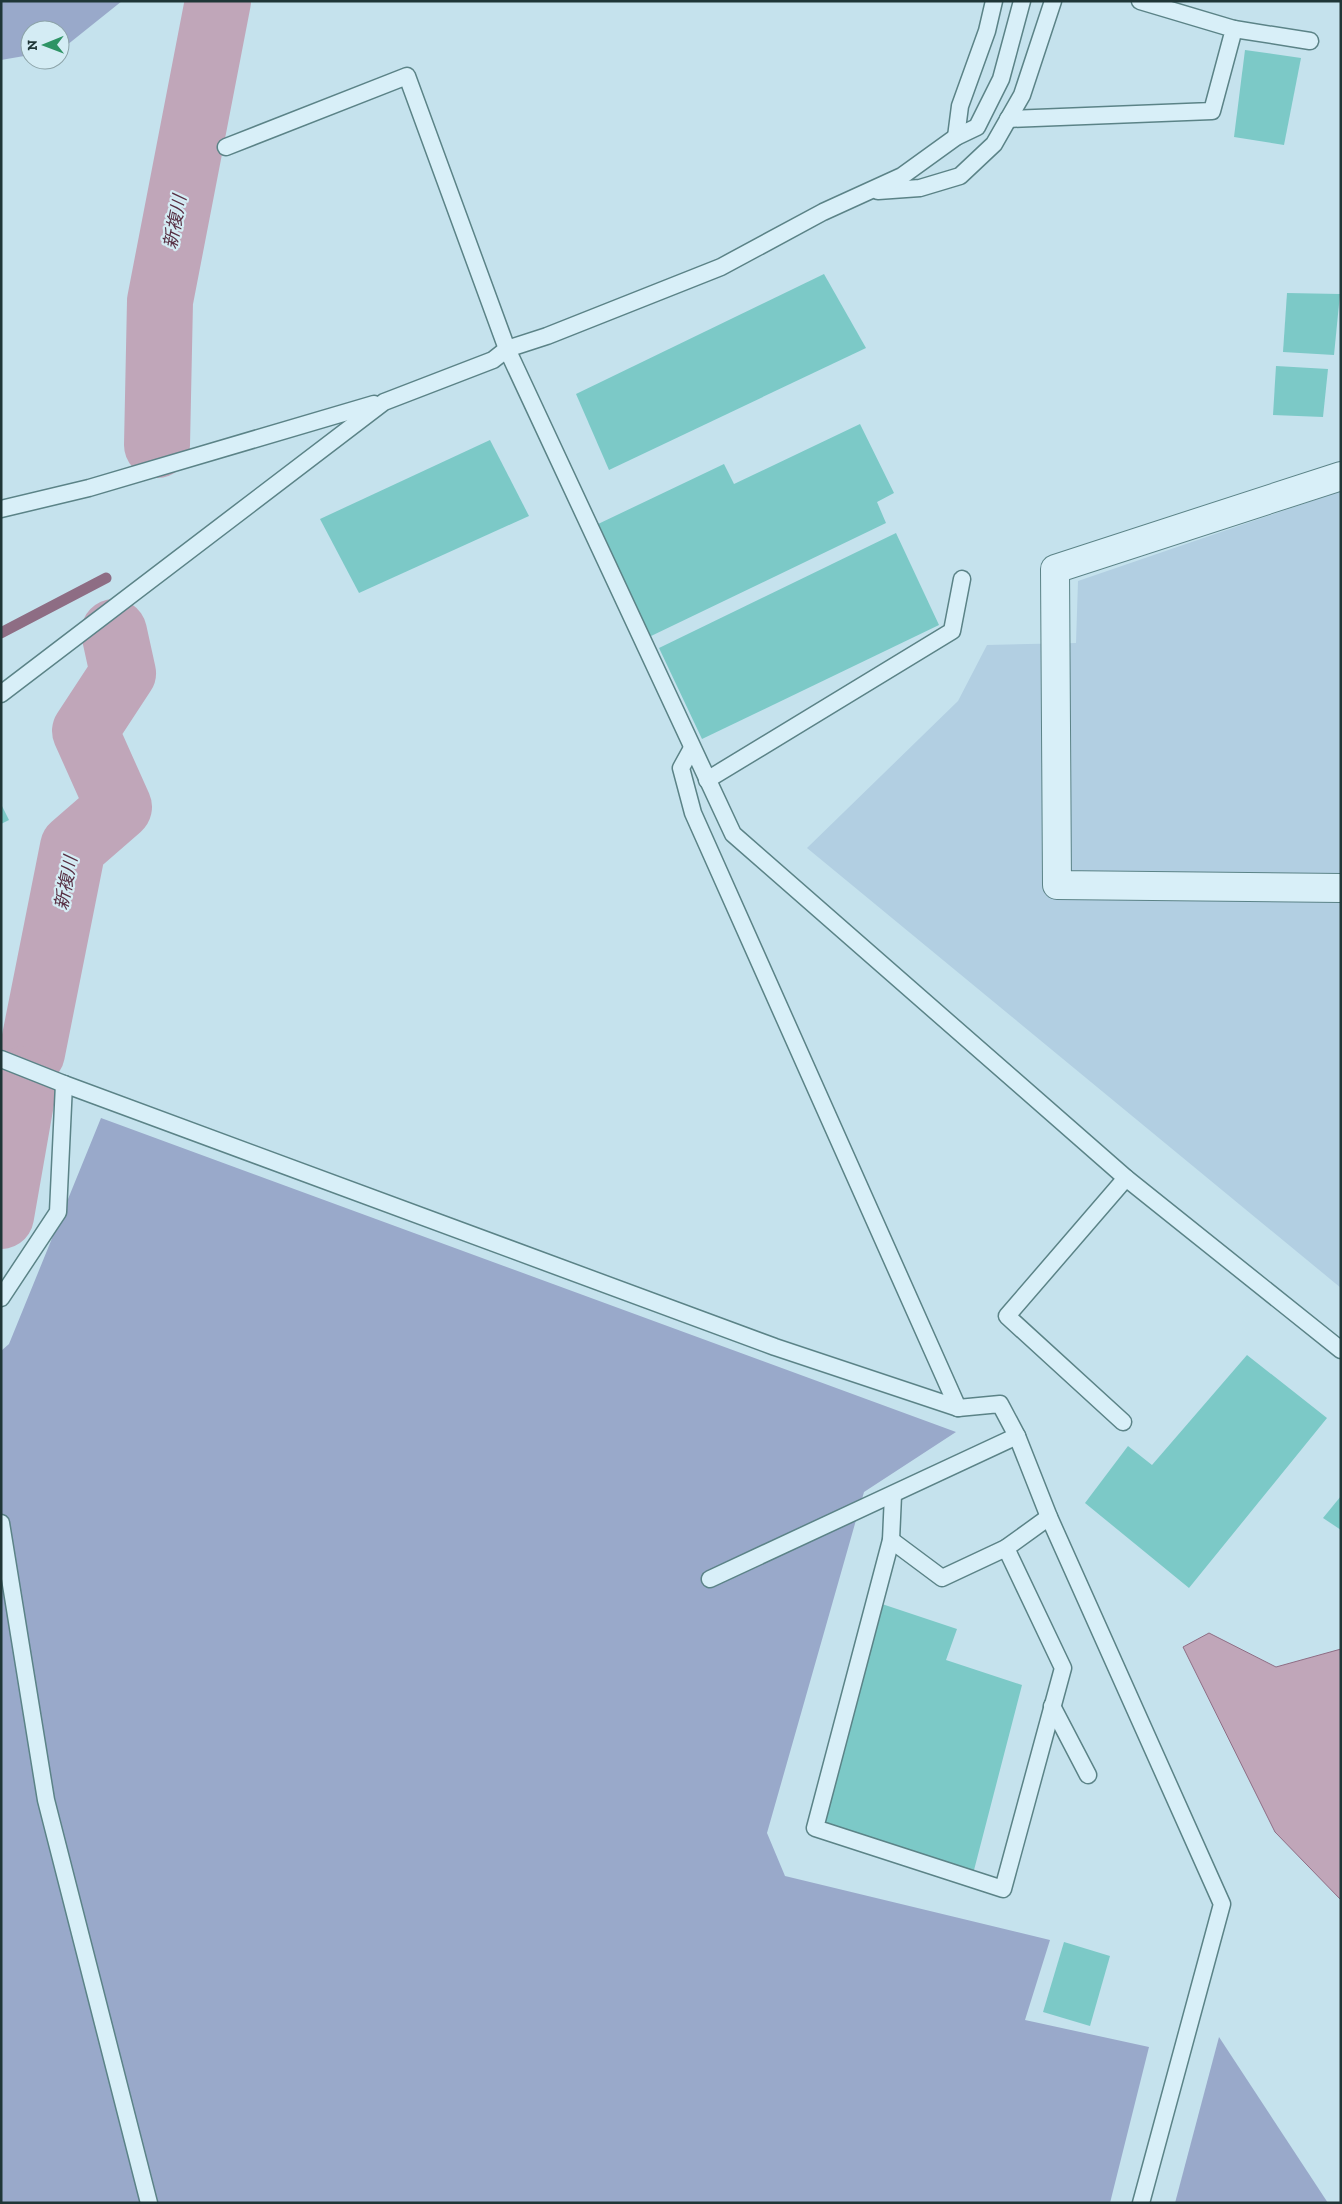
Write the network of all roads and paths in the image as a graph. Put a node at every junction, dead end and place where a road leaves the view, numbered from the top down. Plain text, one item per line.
1 (994, 1) edge
2 (1022, 1) edge
3 (1053, 1) edge
4 (1140, 1) edge
5 (1234, 29) junction
6 (1310, 41) dead end
7 (1008, 120) junction
8 (956, 137) junction
9 (226, 147) dead end
10 (865, 193) junction
11 (507, 349) junction
12 (384, 402) junction
13 (1341, 476) edge
14 (1, 509) edge
15 (962, 578) dead end
16 (1, 694) edge
17 (692, 748) junction
18 (707, 780) junction
19 (1341, 888) edge
20 (1, 1058) edge
21 (64, 1084) junction
22 (1126, 1178) junction
23 (1, 1298) edge
24 (1341, 1350) edge
25 (958, 1408) junction
26 (1122, 1422) dead end
27 (1017, 1436) junction
28 (893, 1495) junction
29 (1049, 1517) junction
30 (1, 1523) edge
31 (891, 1540) junction
32 (1006, 1548) junction
33 (710, 1579) dead end
34 (1052, 1706) junction
35 (1088, 1775) dead end
36 (150, 2203) edge
37 (1141, 2203) edge

1 - 8 lane
2 - 8 lane
3 - 7 lane
4 - 5 lane
5 - 6 lane
5 - 7 lane
7 - 10 lane
8 - 10 lane
9 - 11 lane
10 - 11 lane
11 - 12 lane
11 - 17 lane
12 - 14 lane
12 - 16 lane
13 - 19 street
15 - 18 lane
17 - 18 lane
17 - 25 lane
18 - 22 lane
20 - 21 lane
21 - 23 lane
21 - 25 lane
22 - 24 lane
22 - 26 lane
25 - 27 lane
27 - 28 lane
27 - 29 lane
28 - 31 lane
28 - 33 lane
29 - 32 lane
29 - 37 lane
30 - 36 lane
31 - 32 lane
31 - 34 lane
32 - 34 lane
34 - 35 lane

